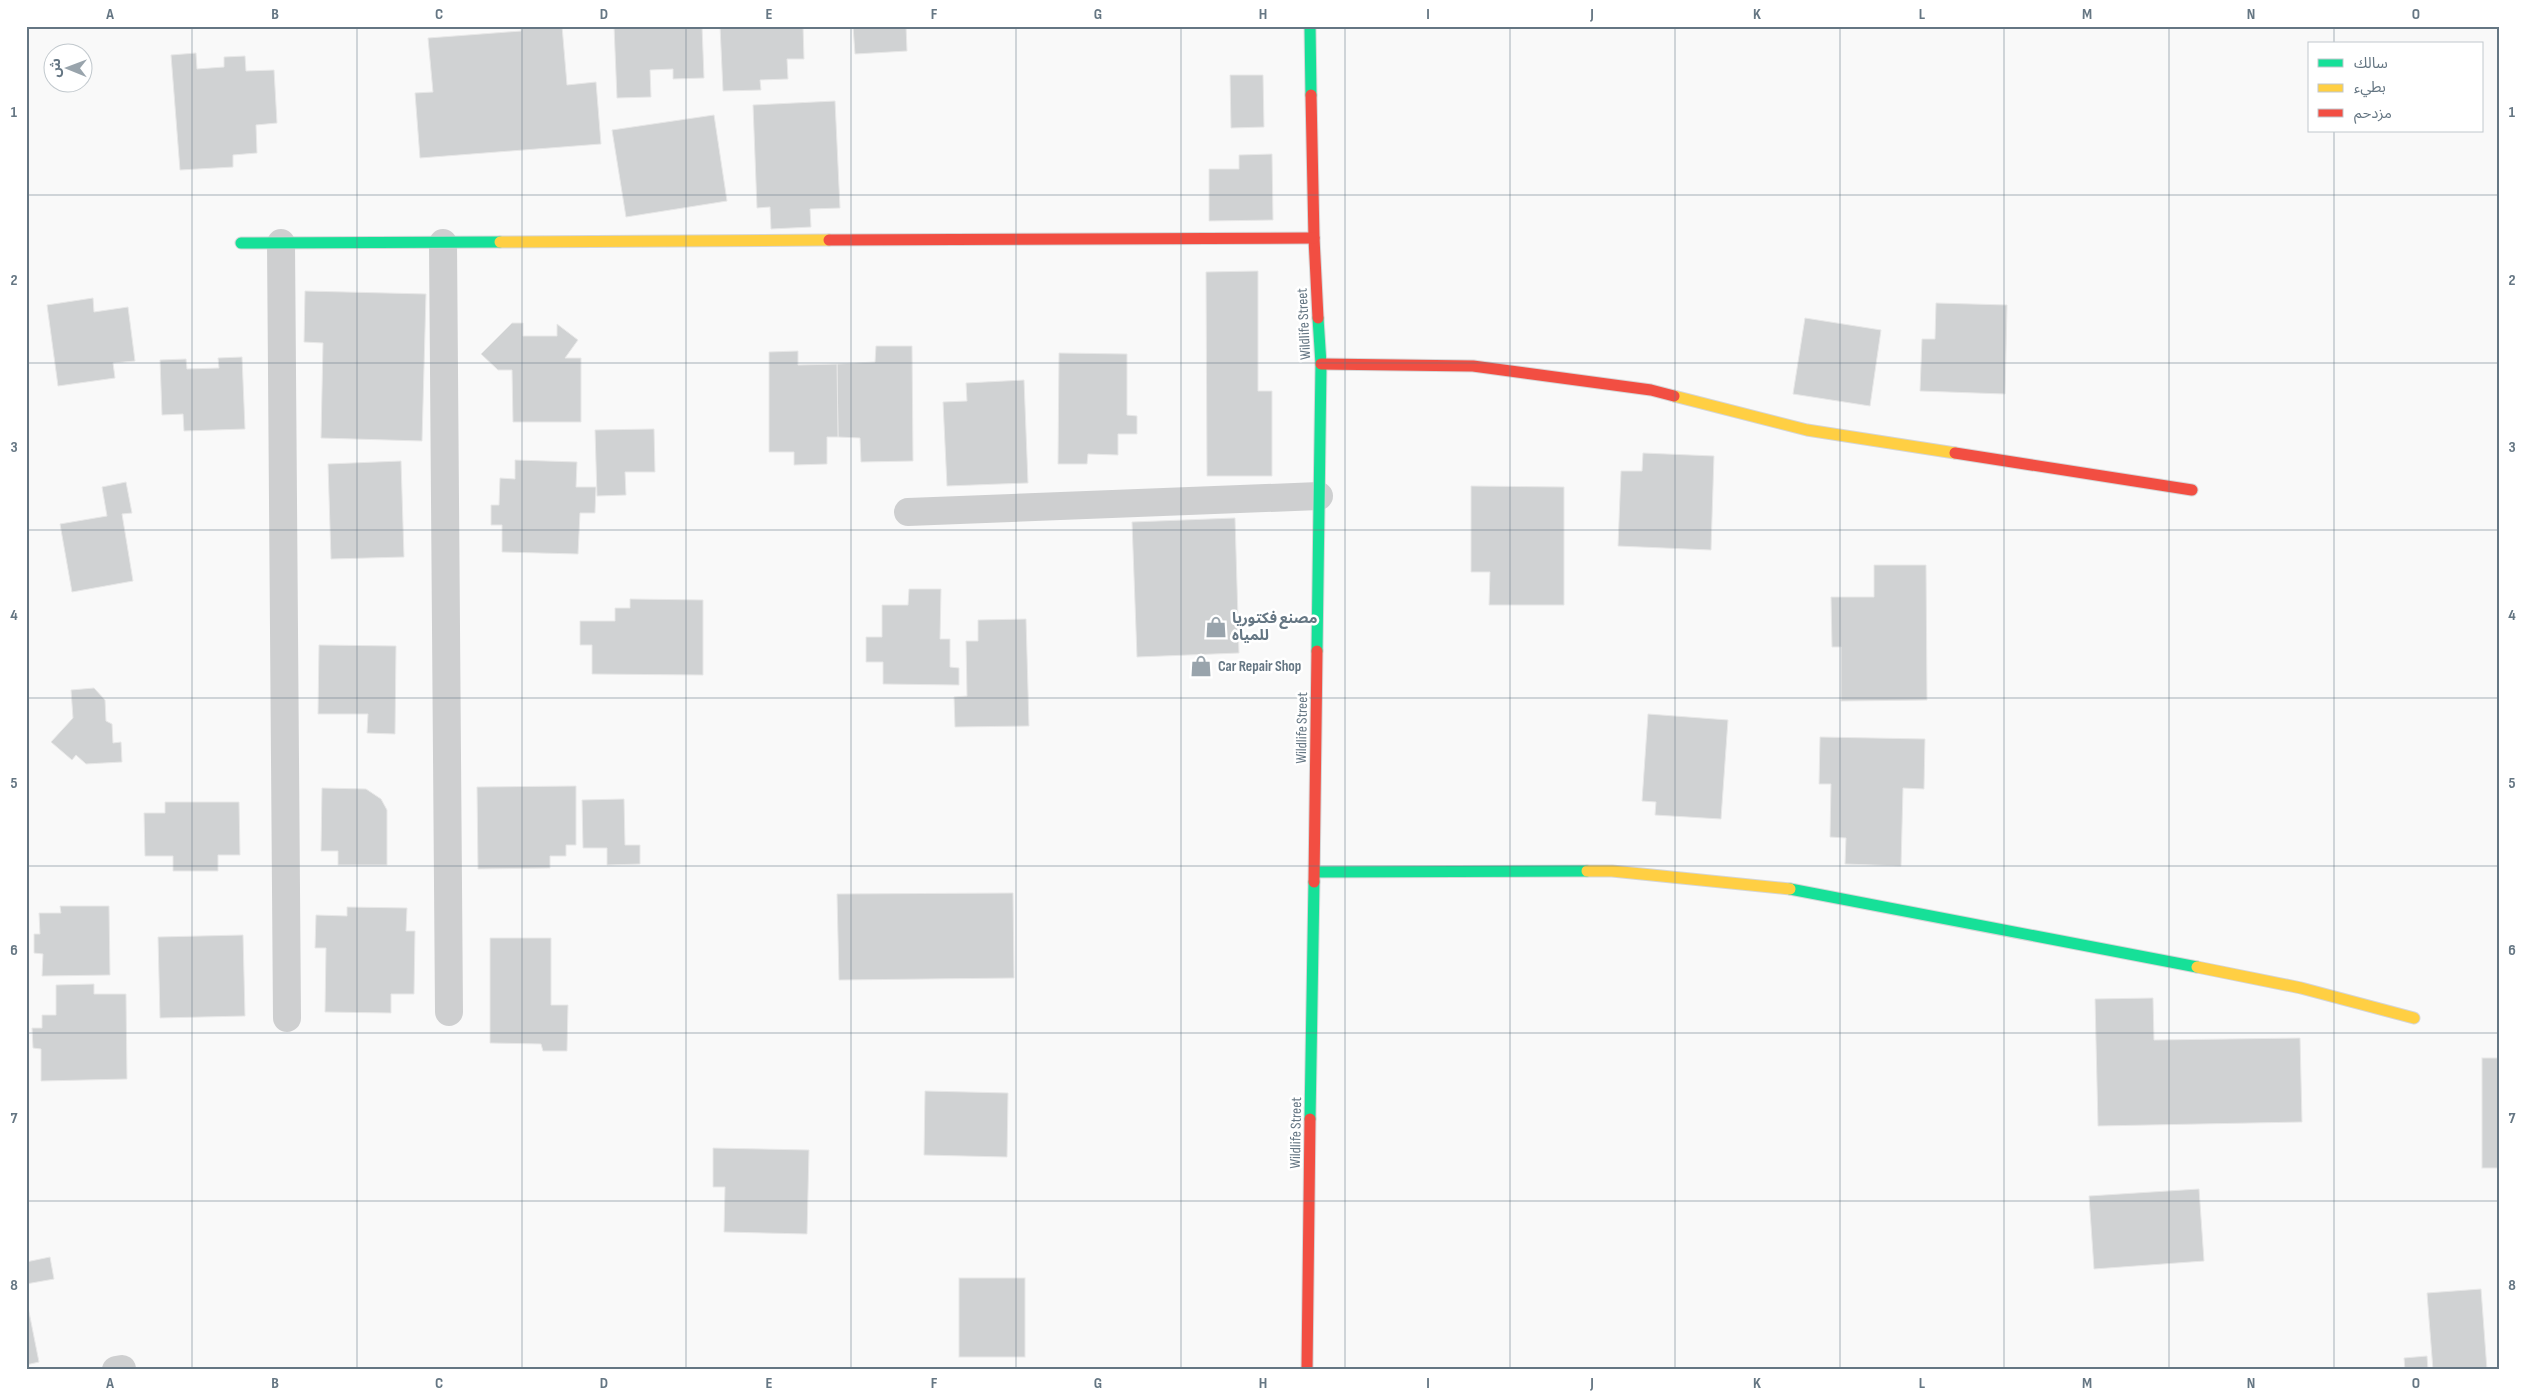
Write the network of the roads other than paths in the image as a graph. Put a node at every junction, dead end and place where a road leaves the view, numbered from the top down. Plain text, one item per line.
1 (1310, 26) edge
2 (1314, 238) junction
3 (241, 242) dead end
4 (281, 243) junction
5 (443, 243) junction
6 (1321, 364) junction
7 (2192, 490) dead end
8 (1319, 496) junction
9 (908, 512) dead end
10 (1315, 872) junction
11 (449, 1012) dead end
12 (286, 1018) dead end
13 (2414, 1018) dead end
14 (1307, 1370) edge

1 - 2 street, Wildlife Street
2 - 5 street
2 - 6 street, Wildlife Street
3 - 4 street
4 - 5 street
4 - 12 street
5 - 11 street
6 - 7 street
6 - 8 street, Wildlife Street
8 - 9 street
8 - 10 street, Wildlife Street
10 - 13 street
10 - 14 street, Wildlife Street

